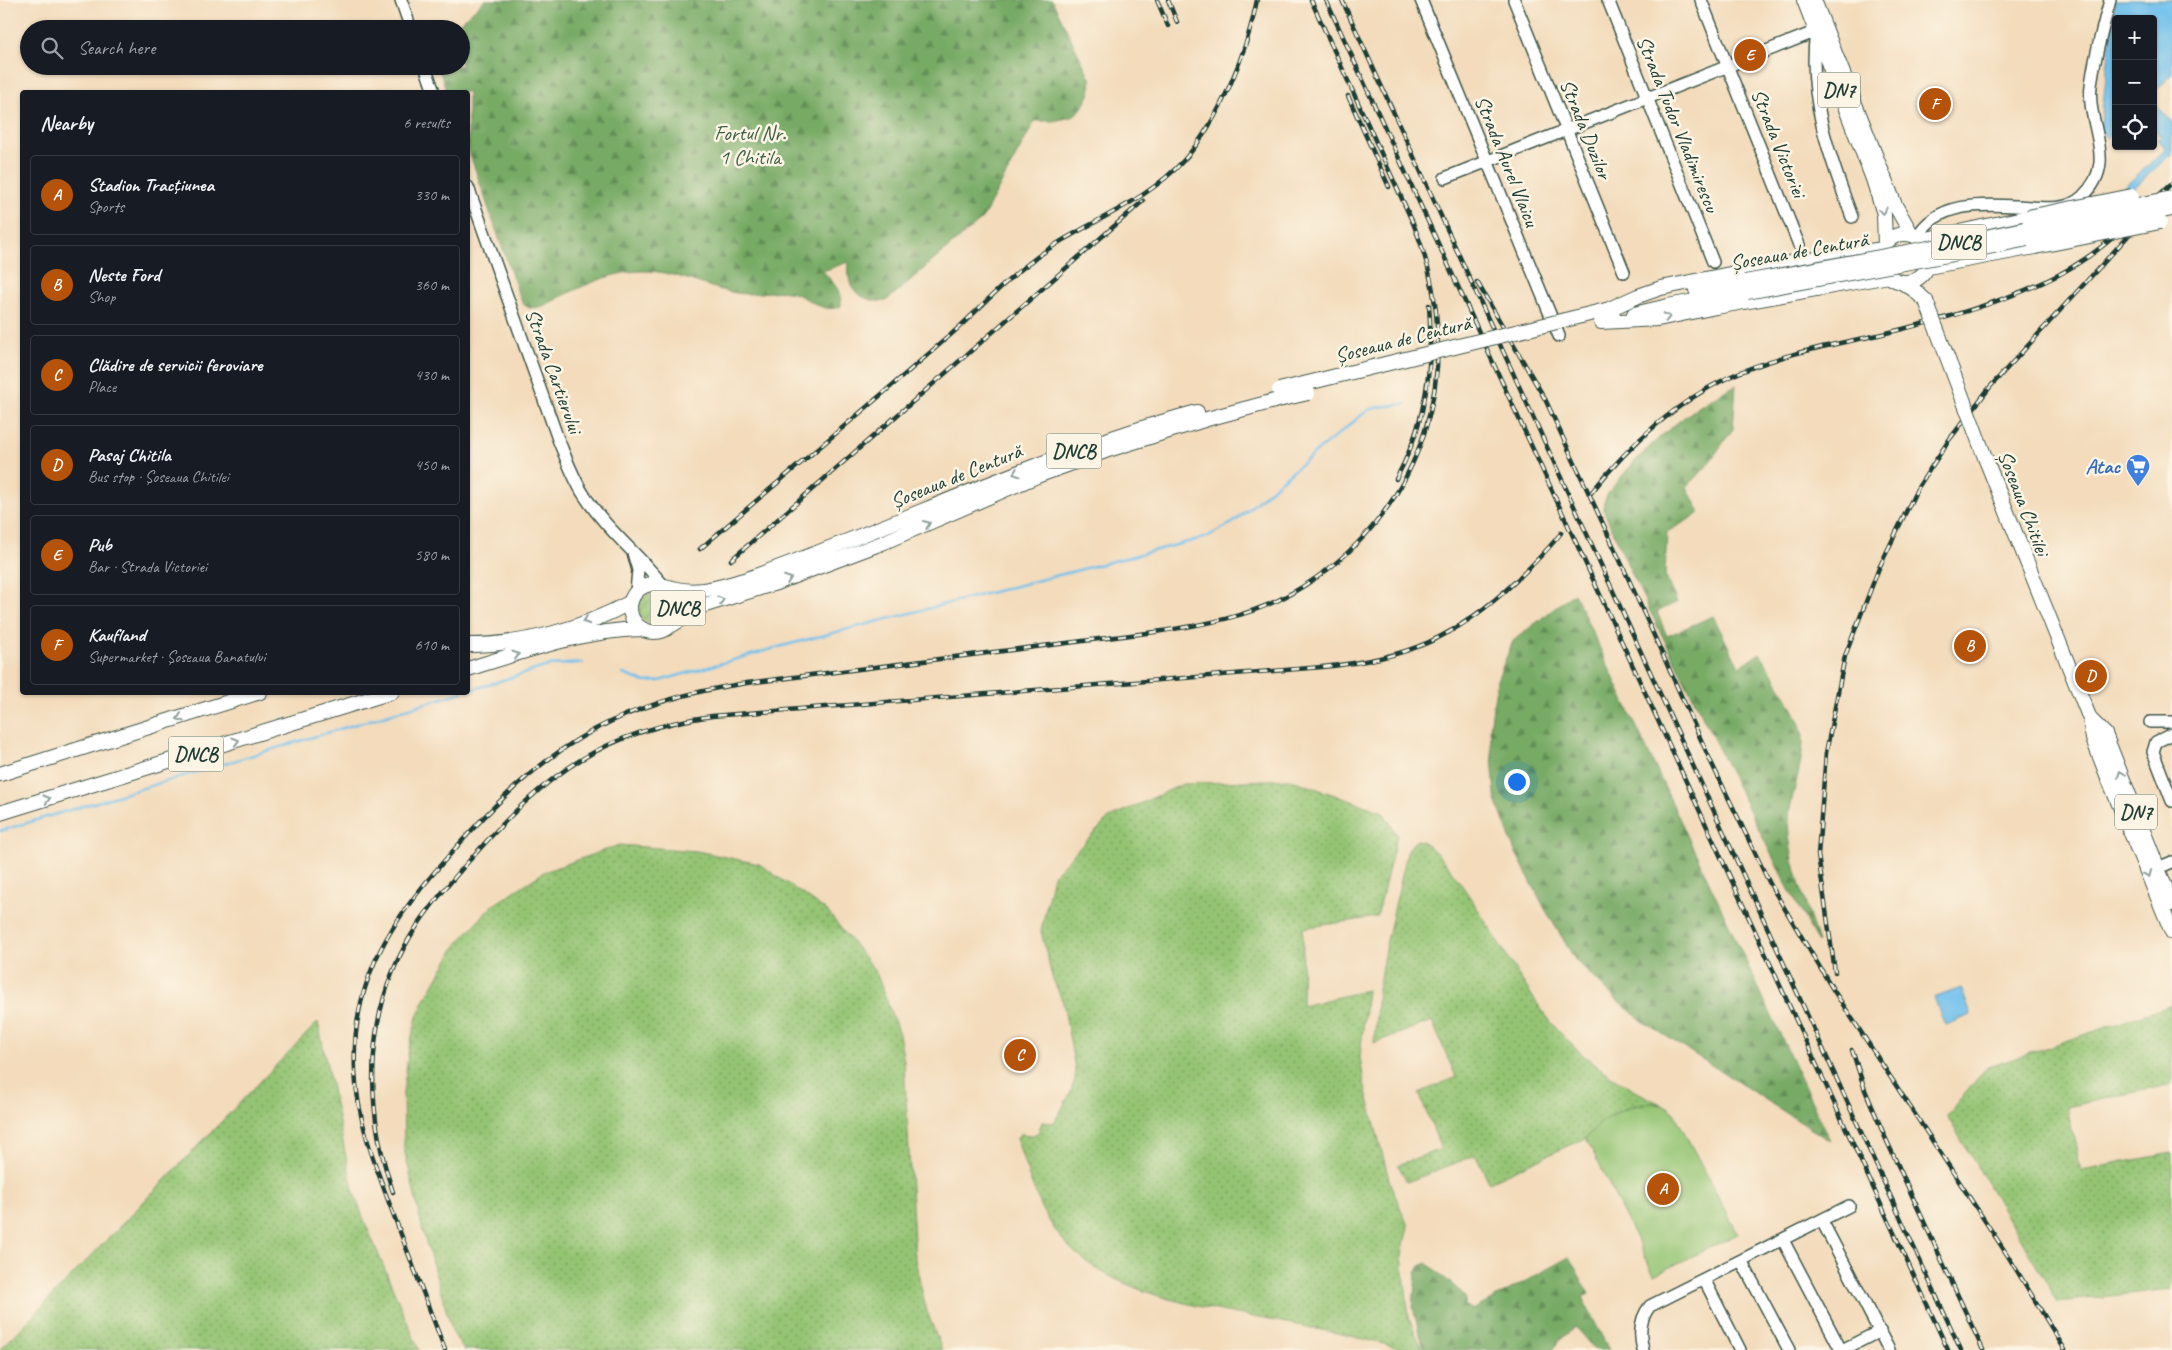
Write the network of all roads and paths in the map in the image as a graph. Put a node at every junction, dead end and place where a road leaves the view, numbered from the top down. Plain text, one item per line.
1 (401, 0) edge
2 (1421, 0) edge
3 (1514, 0) edge
4 (1608, 0) edge
5 (1701, 0) edge
6 (1804, 0) edge
7 (1814, 0) edge
8 (2110, 0) edge
9 (409, 20) edge
10 (1821, 30) junction
11 (1728, 67) junction
12 (428, 75) edge
13 (433, 90) edge
14 (1648, 99) junction
15 (1566, 132) junction
16 (1487, 162) junction
17 (1445, 178) dead end
18 (2172, 188) edge
19 (470, 193) edge
20 (2172, 198) edge
21 (2172, 209) edge
22 (1852, 217) dead end
23 (2172, 219) edge
24 (1917, 237) junction
25 (1799, 245) dead end
26 (1884, 247) junction
27 (1713, 262) dead end
28 (1926, 270) junction
29 (1624, 272) dead end
30 (1895, 279) junction
31 (1746, 287) junction
32 (1926, 301) junction
33 (1604, 316) junction
34 (1564, 329) junction
35 (1280, 395) junction
36 (633, 553) junction
37 (664, 586) junction
38 (633, 597) junction
39 (672, 625) junction
40 (641, 629) junction
41 (470, 645) edge
42 (470, 668) edge
43 (250, 695) edge
44 (382, 695) edge
45 (2150, 722) dead end
46 (2172, 722) edge
47 (2172, 734) edge
48 (2108, 758) junction
49 (0, 774) edge
50 (2172, 801) edge
51 (0, 813) edge
52 (2172, 862) edge
53 (2158, 868) junction
54 (2172, 904) edge
55 (2172, 932) edge
56 (1849, 1206) dead end
57 (1822, 1221) junction
58 (1783, 1240) junction
59 (1742, 1262) junction
60 (1704, 1279) junction
61 (1880, 1331) junction
62 (1643, 1350) edge
63 (1740, 1350) edge
64 (1790, 1350) edge
65 (1842, 1350) edge
66 (1889, 1350) edge

1 - 9 street
2 - 16 street, Strada Aurel Vlaicu
3 - 15 street, Strada Duzilor
4 - 14 street, Strada Tudor Vladimirescu
5 - 11 street, Strada Victoriei
6 - 10 main road, DN7
7 - 10 main road, DN7
8 - 24 street
10 - 11 street
10 - 22 street
10 - 24 main road, DN7
10 -> 26 main road, DN7
11 - 14 street
11 - 25 street, Strada Victoriei
12 - 13 street
14 - 15 street
14 - 27 street, Strada Tudor Vladimirescu
15 - 16 street
15 - 29 street, Strada Duzilor
16 - 17 street
16 - 34 street, Strada Aurel Vlaicu
18 - 24 main road, bridge
19 - 36 street, Strada Cartierului
20 - 31 main road, Șoseaua de Centură / DNCB, bridge
21 - 31 main road, Șoseaua de Centură / DNCB, bridge
23 - 28 main road, bridge
24 - 26 main road
24 - 28 main road, DN7
26 - 30 main road, DN7
26 - 33 main road
28 - 30 main road
28 - 32 main road, Șoseaua Chitilei / DN7
30 - 32 main road, Șoseaua Chitilei / DN7
33 -> 30 main road
31 - 33 main road, Șoseaua de Centură / DNCB
32 - 48 main road, Șoseaua Chitilei / DN7, bridge
33 - 34 main road, Șoseaua de Centură / DNCB
34 - 35 main road, Șoseaua de Centură / DNCB, bridge
35 -> 37 main road, Șoseaua de Centură / DNCB
39 -> 35 main road, Șoseaua de Centură / DNCB
36 - 37 street, Strada Cartierului
36 - 38 street
37 - 38 main road, Șoseaua de Centură / DNCB
37 - 39 main road, DNCB
38 - 40 main road, DNCB
38 -> 41 main road, Șoseaua de Centură / DNCB
39 - 40 main road, Șoseaua de Centură / DNCB
42 -> 40 main road, Șoseaua de Centură / DNCB
43 -> 49 main road, DNCB
51 -> 44 main road, DNCB
45 - 46 street
47 - 50 street
53 -> 48 main road, Șoseaua Chitilei / DN7
48 -> 55 main road, Șoseaua Chitilei / DN7
52 - 53 street
53 - 54 main road, Șoseaua Chitilei / DN7
56 - 57 street
57 - 58 street
57 - 61 street
58 - 59 street
58 - 65 street
59 - 60 street
59 - 64 street
60 - 62 street
60 - 63 street
61 - 65 street
61 - 66 street

